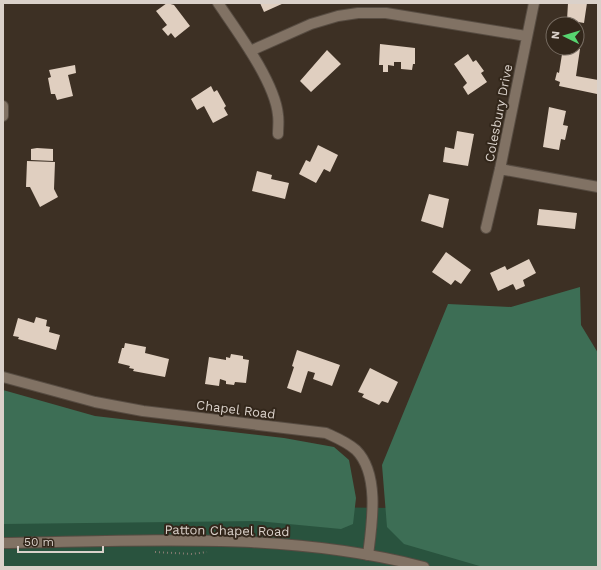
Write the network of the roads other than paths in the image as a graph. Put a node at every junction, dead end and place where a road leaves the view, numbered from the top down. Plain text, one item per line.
1 (218, 3) edge
2 (534, 3) edge
3 (526, 36) junction
4 (250, 51) junction
5 (3, 106) edge
6 (3, 116) edge
7 (278, 134) dead end
8 (500, 169) junction
9 (598, 187) edge
10 (486, 228) dead end
11 (3, 377) edge
12 (3, 542) edge
13 (368, 555) junction
14 (424, 567) edge

1 - 4 street
2 - 3 street, Colesbury Drive
3 - 4 street
3 - 8 street, Colesbury Drive
4 - 7 street
5 - 6 street
8 - 9 street
8 - 10 street, Colesbury Drive
11 - 13 street, Chapel Road
12 - 13 street, Patton Chapel Road
13 - 14 street, Patton Chapel Road

